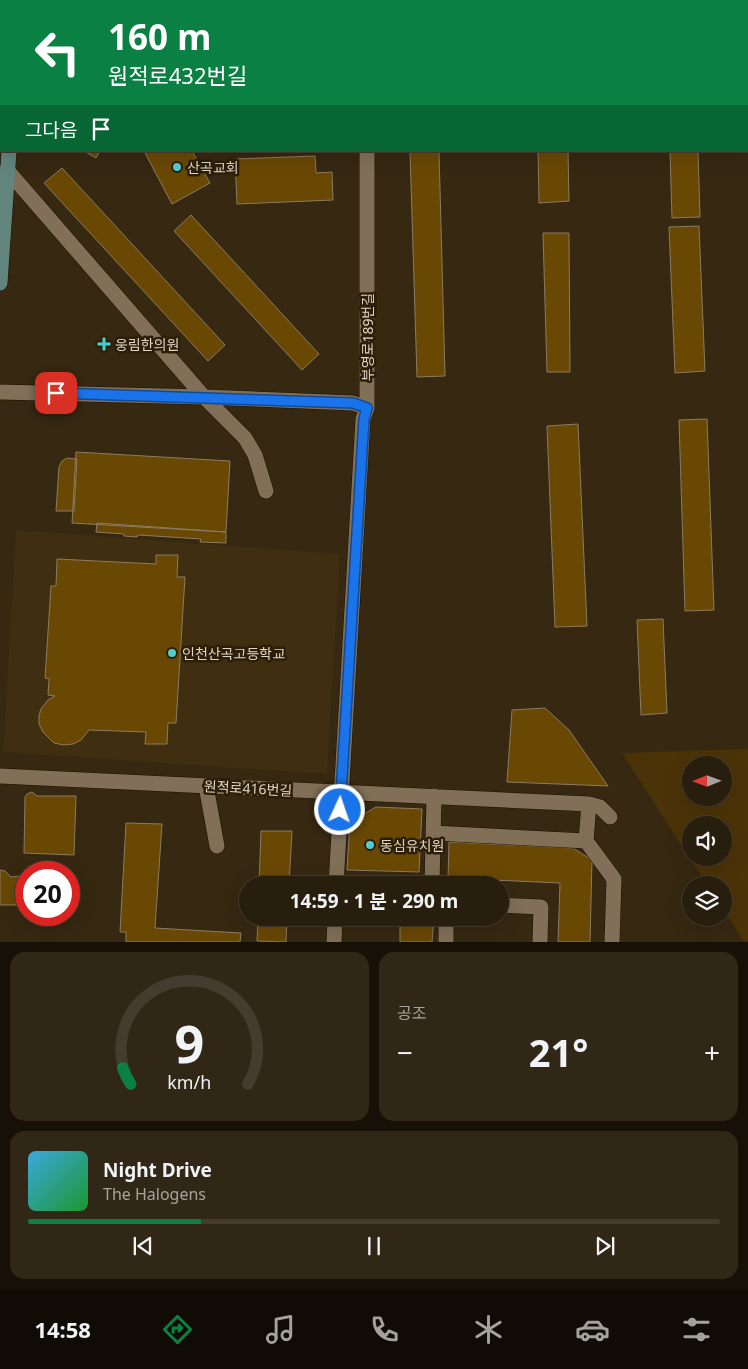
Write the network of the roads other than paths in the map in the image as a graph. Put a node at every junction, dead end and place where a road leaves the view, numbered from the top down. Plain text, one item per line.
1 (689, 0) edge
2 (715, 0) edge
3 (9, 152) edge
4 (367, 152) edge
5 (7, 170) junction
6 (2, 234) edge
7 (0, 283) edge
8 (0, 392) edge
9 (204, 397) junction
10 (367, 408) junction
11 (266, 492) dead end
12 (0, 776) edge
13 (206, 786) junction
14 (340, 792) junction
15 (434, 796) junction
16 (589, 804) junction
17 (610, 817) dead end
18 (433, 832) junction
19 (586, 841) junction
20 (217, 846) dead end
21 (336, 876) edge
22 (432, 876) edge
23 (509, 905) edge
24 (335, 926) edge
25 (446, 926) edge
26 (334, 942) edge
27 (446, 942) edge
28 (540, 942) edge
29 (612, 942) edge

1 - 2 street
3 - 5 main road
4 - 10 street, 부영로189번길
5 - 6 main road
5 - 9 street
6 - 7 main road
8 - 9 street
9 - 10 street
9 - 11 street
10 - 14 street, 부영로189번길
12 - 13 street, 원적로416번길
13 - 14 street, 원적로416번길
13 - 20 street
14 - 15 street, 원적로416번길
14 - 21 street, 부영로189번길
15 - 16 street, 원적로416번길
15 - 18 street
16 - 17 street, 원적로416번길
16 - 19 street
18 - 19 street
18 - 22 street
19 - 29 street
23 - 28 street
24 - 26 street
25 - 27 street

